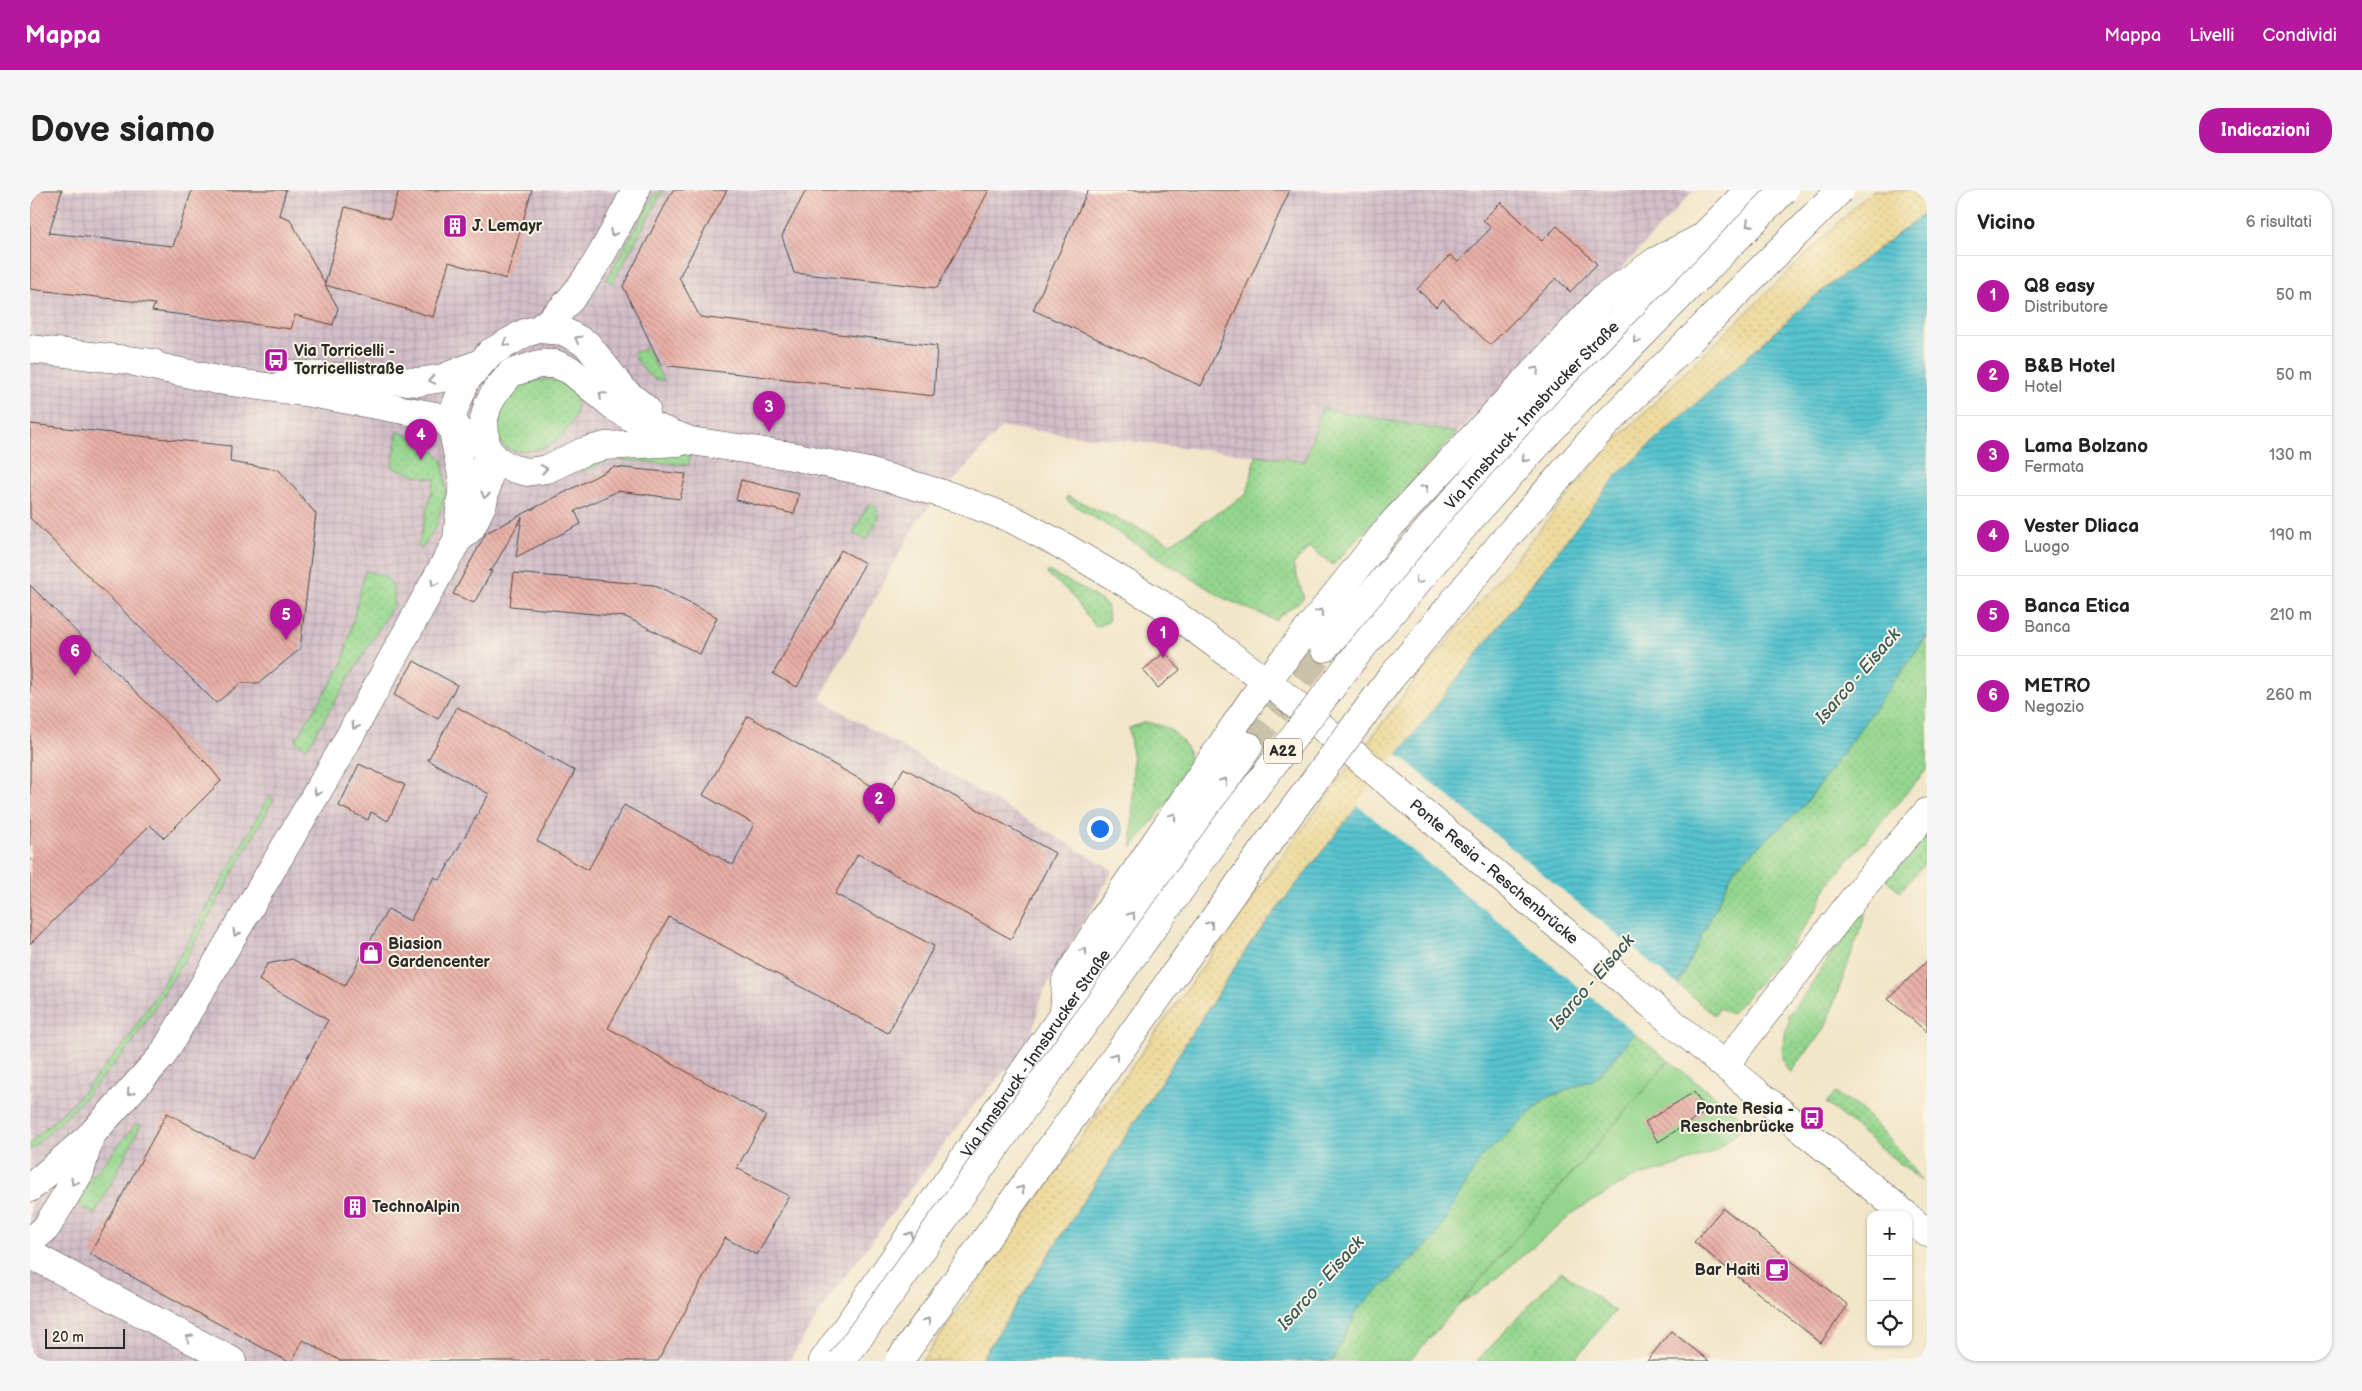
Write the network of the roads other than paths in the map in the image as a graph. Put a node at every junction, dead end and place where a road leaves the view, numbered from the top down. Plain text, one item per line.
1 (636, 190) edge
2 (1749, 190) edge
3 (1784, 190) edge
4 (1840, 190) edge
5 (1703, 238) junction
6 (539, 329) junction
7 (30, 349) edge
8 (134, 362) junction
9 (478, 364) junction
10 (452, 427) junction
11 (691, 440) junction
12 (486, 448) junction
13 (460, 464) junction
14 (457, 541) junction
15 (1324, 648) tunnel mouth
16 (1266, 681) junction
17 (1249, 746) tunnel mouth
18 (1927, 812) edge
19 (1064, 1012) junction
20 (1725, 1065) junction
21 (90, 1136) junction
22 (30, 1188) edge
23 (1901, 1211) edge
24 (1912, 1220) edge
25 (1927, 1233) edge
26 (30, 1242) edge
27 (30, 1254) edge
28 (232, 1361) edge
29 (823, 1361) edge
30 (842, 1361) edge
31 (899, 1361) edge

1 -> 6 main road
2 - 5 main road, Via Innsbruck - Innsbrucker Straße
3 -> 30 main road, A22, bridge
31 -> 4 main road, A22, bridge
5 - 15 main road, Via Innsbruck - Innsbrucker Straße
16 -> 5 main road
6 -> 9 main road
11 -> 6 main road
7 - 8 main road
9 -> 8 main road
8 - 10 main road
8 - 13 main road
9 - 10 main road
10 - 12 main road
10 - 13 main road
12 -> 11 main road
11 -> 12 main road
11 - 16 main road, Ponte Resia - Reschenbrücke
12 -> 14 main road
13 - 14 main road
14 -> 21 main road
19 -> 16 main road
16 - 20 main road, Ponte Resia - Reschenbrücke
19 -> 17 main road, Via Innsbruck - Innsbrucker Straße
18 - 20 main road
29 -> 19 main road, Via Innsbruck - Innsbrucker Straße
20 - 23 main road, Ponte Resia - Reschenbrücke
21 - 22 main road
21 -> 26 main road
24 - 25 main road, Ponte Resia - Reschenbrücke
28 -> 27 main road

